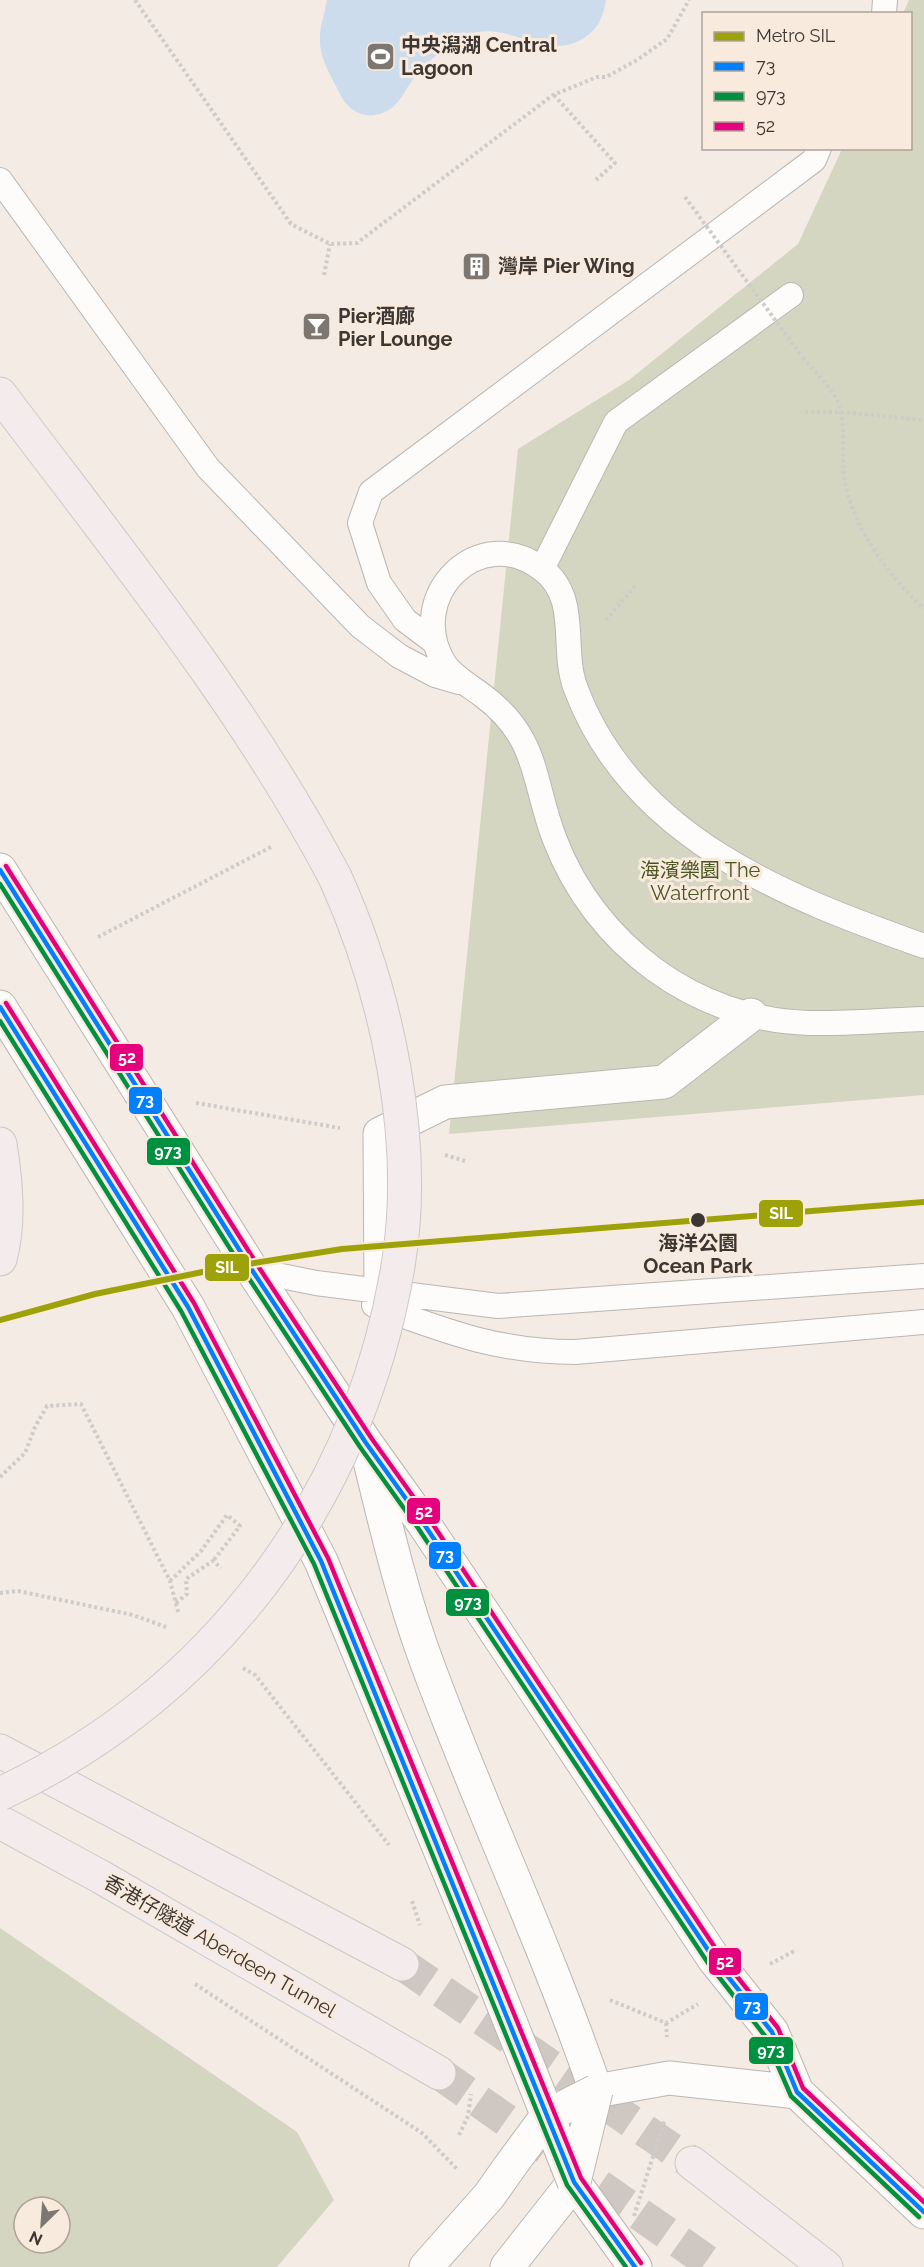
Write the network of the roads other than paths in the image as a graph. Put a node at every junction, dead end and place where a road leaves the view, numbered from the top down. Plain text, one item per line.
1 (818, 150) edge
2 (0, 180) edge
3 (791, 295) dead end
4 (0, 394) edge
5 (542, 569) junction
6 (433, 641) junction
7 (467, 684) junction
8 (0, 870) edge
9 (924, 946) edge
10 (0, 1007) edge
11 (751, 1015) junction
12 (924, 1019) edge
13 (0, 1144) edge
14 (0, 1260) edge
15 (252, 1270) junction
16 (924, 1276) edge
17 (316, 1283) junction
18 (381, 1292) junction
19 (924, 1322) edge
20 (366, 1443) junction
21 (0, 1751) edge
22 (0, 1794) edge
23 (0, 1822) edge
24 (402, 1965) tunnel mouth
25 (439, 2073) tunnel mouth
26 (596, 2091) junction
27 (797, 2092) junction
28 (547, 2116) junction
29 (692, 2163) tunnel mouth
30 (566, 2193) junction
31 (924, 2212) edge
32 (628, 2258) edge
33 (426, 2267) edge
34 (507, 2267) edge
35 (826, 2267) edge

1 - 6 lane
2 - 7 lane
3 - 5 lane
4 - 22 highway, bridge
5 - 6 lane
5 - 9 lane
6 - 7 lane
7 - 11 lane
8 - 15 main road
10 - 28 main road, bridge
11 - 12 lane
11 - 18 main road
13 - 14 highway
15 - 17 lane
15 - 20 main road
16 - 18 lane
17 - 18 lane
17 - 19 lane
20 - 26 main road
20 - 27 main road
21 - 24 highway
23 - 25 highway, 香港仔隧道 Aberdeen Tunnel
26 - 27 main road
26 - 28 main road, bridge
26 - 30 main road, bridge
27 - 31 main road
28 - 30 main road, bridge
28 - 33 main road, bridge
29 - 35 highway
30 - 32 main road
30 - 34 main road

